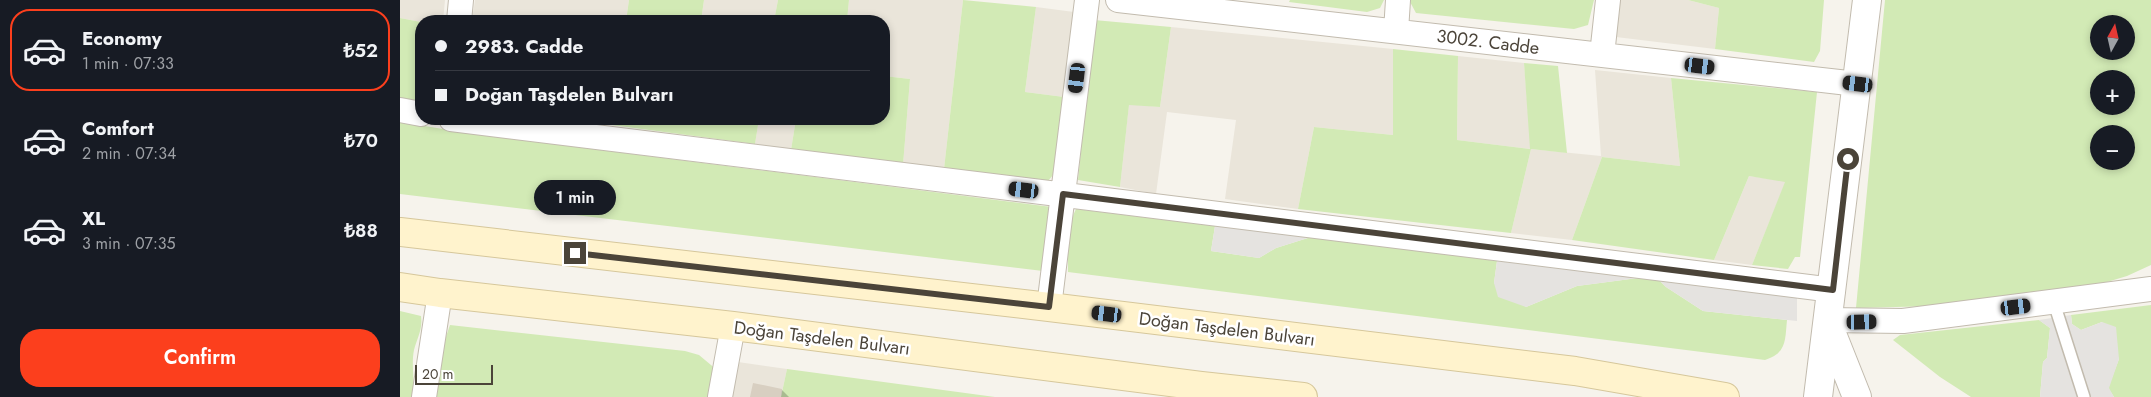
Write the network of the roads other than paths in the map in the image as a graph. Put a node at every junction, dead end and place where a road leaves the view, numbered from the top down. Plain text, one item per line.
1 (461, 0) edge
2 (1087, 0) edge
3 (1118, 0) edge
4 (1398, 0) edge
5 (1608, 0) edge
6 (1867, 0) edge
7 (460, 15) edge
8 (1396, 31) junction
9 (1602, 55) junction
10 (1858, 84) junction
11 (400, 110) edge
12 (415, 113) edge
13 (500, 125) edge
14 (1063, 194) junction
15 (400, 232) edge
16 (2151, 278) edge
17 (400, 286) edge
18 (1833, 290) junction
19 (2140, 290) edge
20 (440, 293) junction
21 (2054, 302) junction
22 (1049, 307) junction
23 (1827, 320) junction
24 (733, 326) junction
25 (1200, 392) edge
26 (424, 397) edge
27 (720, 397) edge
28 (1303, 397) edge
29 (1725, 397) edge
30 (1818, 397) edge
31 (1858, 397) edge
32 (2084, 397) edge

1 - 7 street
2 - 14 street
3 - 8 street, 3002. Cadde
4 - 8 street
5 - 9 street
6 - 10 street
8 - 9 street, 3002. Cadde
9 - 10 street, 3002. Cadde
10 - 18 street
11 - 12 street
13 - 14 street
14 - 18 street
14 - 22 street
15 - 22 main road, Doğan Taşdelen Bulvarı
16 - 19 street
17 - 20 main road, Doğan Taşdelen Bulvarı
18 - 23 street
19 - 21 street
20 - 24 main road, Doğan Taşdelen Bulvarı
20 - 26 street
21 - 23 street
21 - 32 lane
22 - 29 main road, Doğan Taşdelen Bulvarı
23 - 30 street
23 - 31 street
24 - 25 main road, Doğan Taşdelen Bulvarı
24 - 27 street
25 - 28 main road, Doğan Taşdelen Bulvarı

